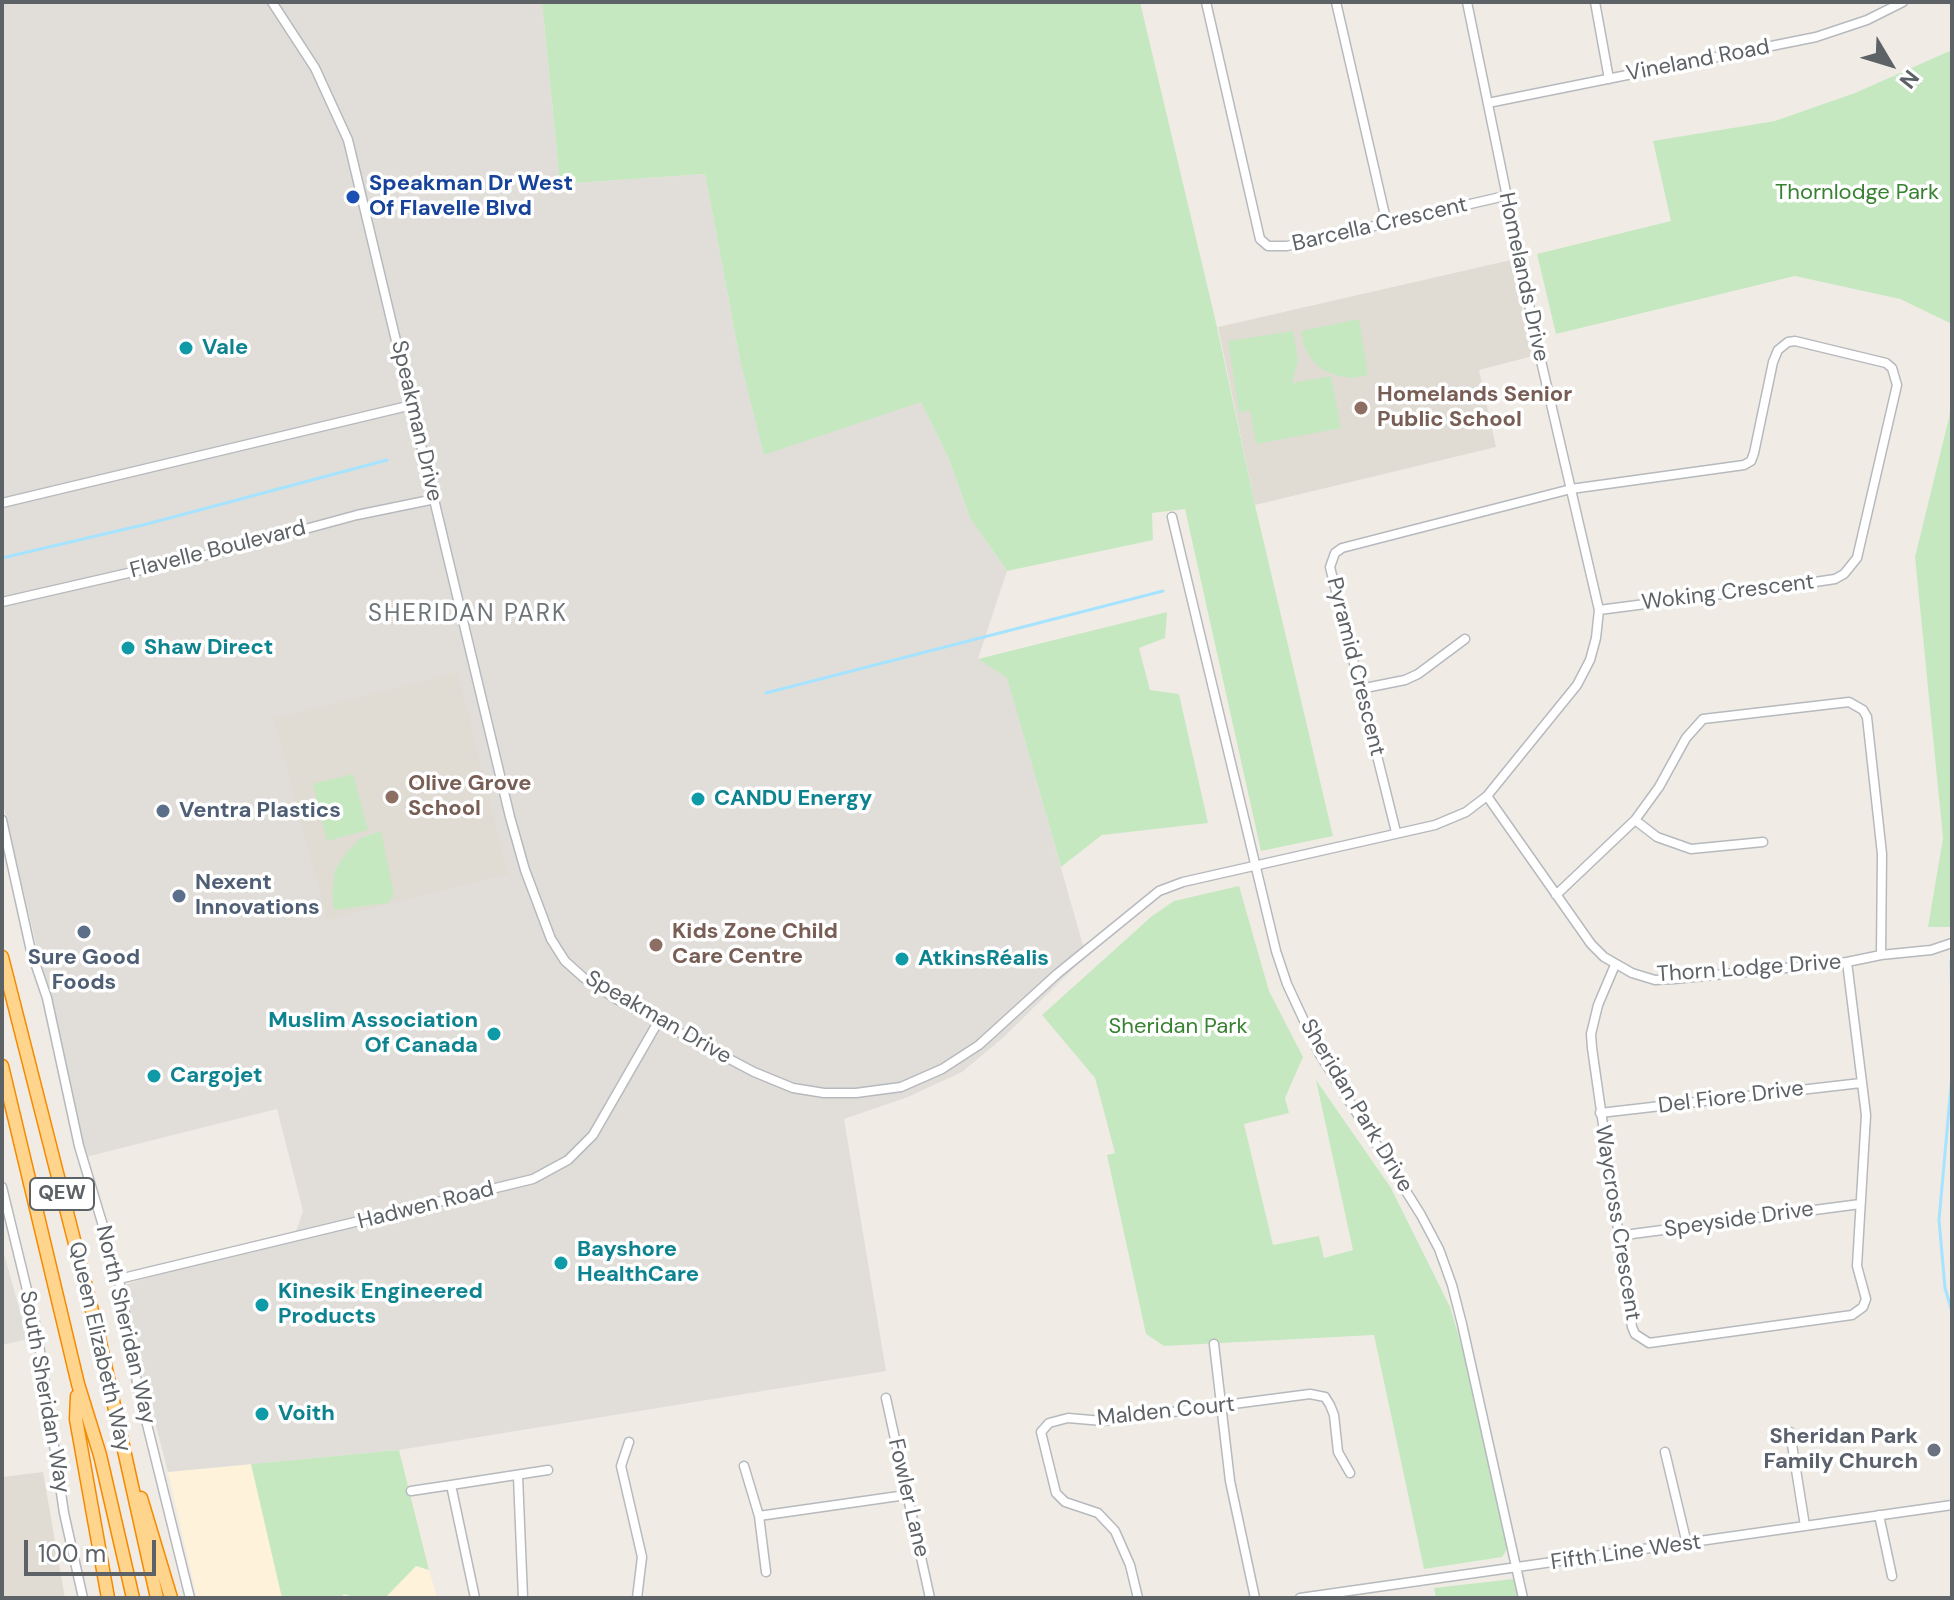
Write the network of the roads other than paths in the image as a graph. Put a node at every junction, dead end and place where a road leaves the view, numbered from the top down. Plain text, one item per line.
1 (272, 2) edge
2 (1206, 2) edge
3 (1336, 2) edge
4 (1467, 2) edge
5 (1595, 2) edge
6 (1903, 2) edge
7 (1609, 79) junction
8 (1488, 103) junction
9 (1505, 196) junction
10 (1387, 224) junction
11 (412, 405) junction
12 (1571, 489) junction
13 (435, 499) junction
14 (2, 503) edge
15 (1172, 517) dead end
16 (2, 602) edge
17 (1599, 610) junction
18 (1465, 639) dead end
19 (1360, 689) junction
20 (1487, 796) junction
21 (2, 820) edge
22 (1635, 820) junction
23 (1396, 832) junction
24 (1763, 842) dead end
25 (1254, 867) junction
26 (1556, 895) junction
27 (1952, 943) edge
28 (1881, 955) junction
29 (2, 957) edge
30 (1847, 962) junction
31 (1615, 965) junction
32 (658, 1022) junction
33 (2, 1066) edge
34 (1861, 1083) junction
35 (1600, 1113) junction
36 (2, 1187) edge
37 (1860, 1204) junction
38 (1617, 1236) junction
39 (119, 1279) junction
40 (1214, 1344) dead end
41 (78, 1384) junction
42 (886, 1398) dead end
43 (1221, 1406) junction
44 (117, 1424) junction
45 (1790, 1432) dead end
46 (629, 1442) dead end
47 (1665, 1452) dead end
48 (744, 1466) dead end
49 (548, 1470) dead end
50 (1350, 1473) dead end
51 (518, 1476) junction
52 (451, 1485) junction
53 (411, 1491) dead end
54 (906, 1495) junction
55 (1952, 1505) edge
56 (1879, 1515) junction
57 (759, 1516) junction
58 (1805, 1526) junction
59 (1687, 1544) junction
60 (1516, 1569) junction
61 (766, 1572) dead end
62 (1892, 1576) dead end
63 (83, 1598) edge
64 (108, 1598) edge
65 (133, 1598) edge
66 (157, 1598) edge
67 (171, 1598) edge
68 (190, 1598) edge
69 (475, 1598) edge
70 (523, 1598) edge
71 (637, 1598) edge
72 (930, 1598) edge
73 (1138, 1598) edge
74 (1255, 1598) edge
75 (1300, 1598) edge
76 (1523, 1598) edge

1 - 11 street, Speakman Drive
2 - 10 street, Barcella Crescent
3 - 10 street
4 - 8 street, Homelands Drive
5 - 7 street
6 - 7 street, Vineland Road
7 - 8 street, Vineland Road
8 - 9 street, Homelands Drive
9 - 10 street, Barcella Crescent
9 - 12 street, Homelands Drive
11 - 13 street, Speakman Drive
11 - 14 street
12 - 17 street, Homelands Drive
12 - 17 street, Woking Crescent
12 - 19 street, Pyramid Crescent
13 - 16 street, Flavelle Boulevard
13 - 32 street, Speakman Drive
15 - 25 street, Sheridan Park Drive
17 - 20 street, Homelands Drive
18 - 19 street
19 - 23 street, Pyramid Crescent
20 - 23 street, Homelands Drive
20 - 26 street, Thorn Lodge Drive
21 - 39 street, North Sheridan Way
22 - 24 street
22 - 26 street
22 - 28 street
23 - 25 street, Homelands Drive
25 - 32 street, Speakman Drive
25 - 60 street, Sheridan Park Drive
26 - 31 street, Thorn Lodge Drive
27 - 28 street, Thorn Lodge Drive
28 - 30 street, Thorn Lodge Drive
29 - 44 highway, Queen Elizabeth Way / QEW
30 - 31 street, Thorn Lodge Drive
30 - 34 street, Waycross Crescent
31 - 35 street, Waycross Crescent
32 - 39 street, Hadwen Road
33 - 41 highway, Queen Elizabeth Way / QEW
34 - 35 street, Del Fiore Drive
34 - 37 street, Waycross Crescent
35 - 38 street, Waycross Crescent
36 - 63 street, South Sheridan Way
37 - 38 street, Speyside Drive
37 - 38 street, Waycross Crescent
39 - 68 street, North Sheridan Way
40 - 43 street
41 - 64 highway
41 - 65 highway, Queen Elizabeth Way / QEW
42 - 54 street, Fowler Lane
43 - 50 street, Malden Court
43 - 73 street, Malden Court
43 - 74 street
44 - 66 highway, Queen Elizabeth Way / QEW
44 - 67 highway
45 - 58 street
46 - 71 street
47 - 59 street
48 - 57 street
49 - 51 street
51 - 52 street
51 - 70 street
52 - 53 street
52 - 69 street
54 - 57 street
54 - 72 street, Fowler Lane
55 - 56 street, Fifth Line West
56 - 58 street, Fifth Line West
56 - 62 street
57 - 61 street
58 - 59 street, Fifth Line West
59 - 60 street, Fifth Line West
60 - 75 street, Fifth Line West
60 - 76 street, Sheridan Park Drive

